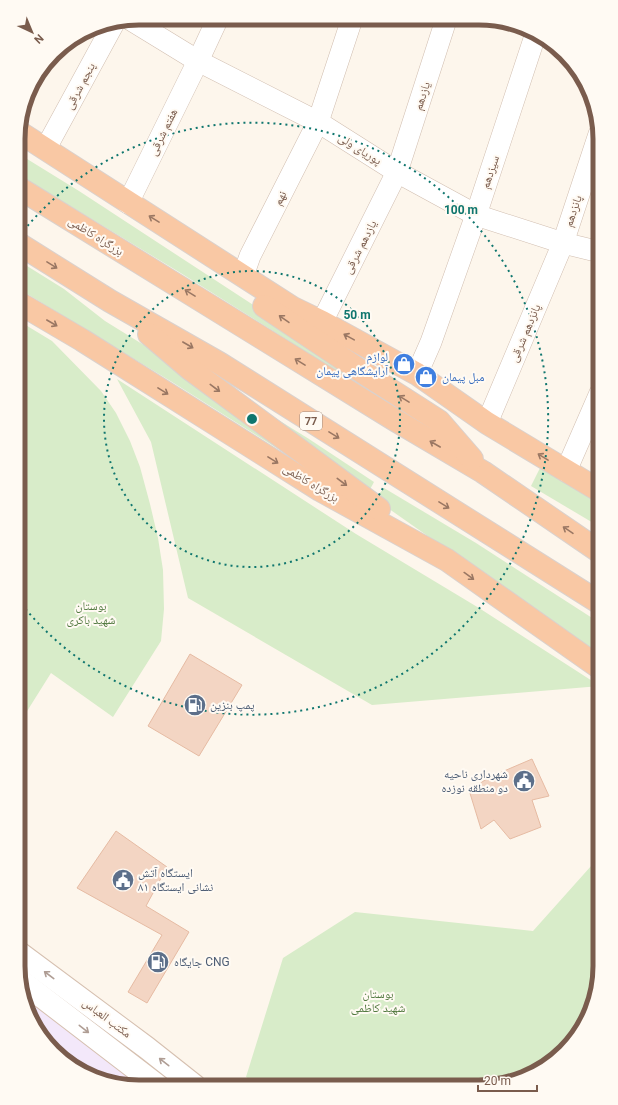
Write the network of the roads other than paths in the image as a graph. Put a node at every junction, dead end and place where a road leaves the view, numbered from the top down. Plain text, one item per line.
1 (139, 25) edge
2 (215, 25) edge
3 (350, 25) edge
4 (444, 25) edge
5 (111, 28) edge
6 (534, 39) edge
7 (198, 61) junction
8 (318, 122) junction
9 (25, 136) edge
10 (46, 148) junction
11 (593, 152) edge
12 (397, 172) junction
13 (25, 192) edge
14 (128, 202) junction
15 (476, 215) junction
16 (179, 235) junction
17 (563, 243) junction
18 (25, 248) edge
19 (593, 250) edge
20 (243, 276) junction
21 (110, 301) junction
22 (25, 307) edge
23 (322, 322) junction
24 (417, 374) junction
25 (593, 409) edge
26 (487, 423) junction
27 (566, 471) junction
28 (483, 472) junction
29 (593, 488) edge
30 (593, 547) edge
31 (447, 560) junction
32 (593, 599) edge
33 (593, 663) edge
34 (25, 957) edge
35 (26, 985) edge
36 (76, 996) junction
37 (64, 1013) junction
38 (150, 1080) edge
39 (185, 1080) edge

1 - 7 street, پوریای ولی
2 - 7 street, هفتم شرقی
3 - 8 street, نهم
4 - 12 street, یازدهم
5 - 10 street, پنجم شرقی
6 - 15 street, سیزدهم
7 - 8 street, پوریای ولی
7 - 14 street, هفتم شرقی
8 - 12 street, پوریای ولی
8 - 20 street, نهم
9 - 10 highway
10 - 14 highway
11 - 17 street, پانزدهم
12 - 15 street, پوریای ولی
12 - 23 street, یازدهم شرقی
28 -> 13 highway, بزرگراه کاظمی
16 -> 14 highway
15 - 17 street, پوریای ولی
15 - 24 street, سیزدهم
16 - 20 highway
28 -> 16 highway
17 - 19 street, پوریای ولی
17 - 26 street, پانزدهم شرقی
18 -> 21 highway, 77
20 - 23 highway
21 -> 31 highway
21 -> 32 highway, 77
22 -> 31 highway, بزرگراه کاظمی
24 -> 23 highway
24 - 26 highway
25 - 27 street
27 -> 26 highway
27 - 29 highway
30 -> 28 highway, بزرگراه کاظمی
31 -> 33 highway, بزرگراه کاظمی
36 -> 34 main road, مکتب العباس
35 - 37 main road, مکتب العباس
36 - 37 main road
39 -> 36 main road, مکتب العباس
37 -> 38 main road, مکتب العباس

